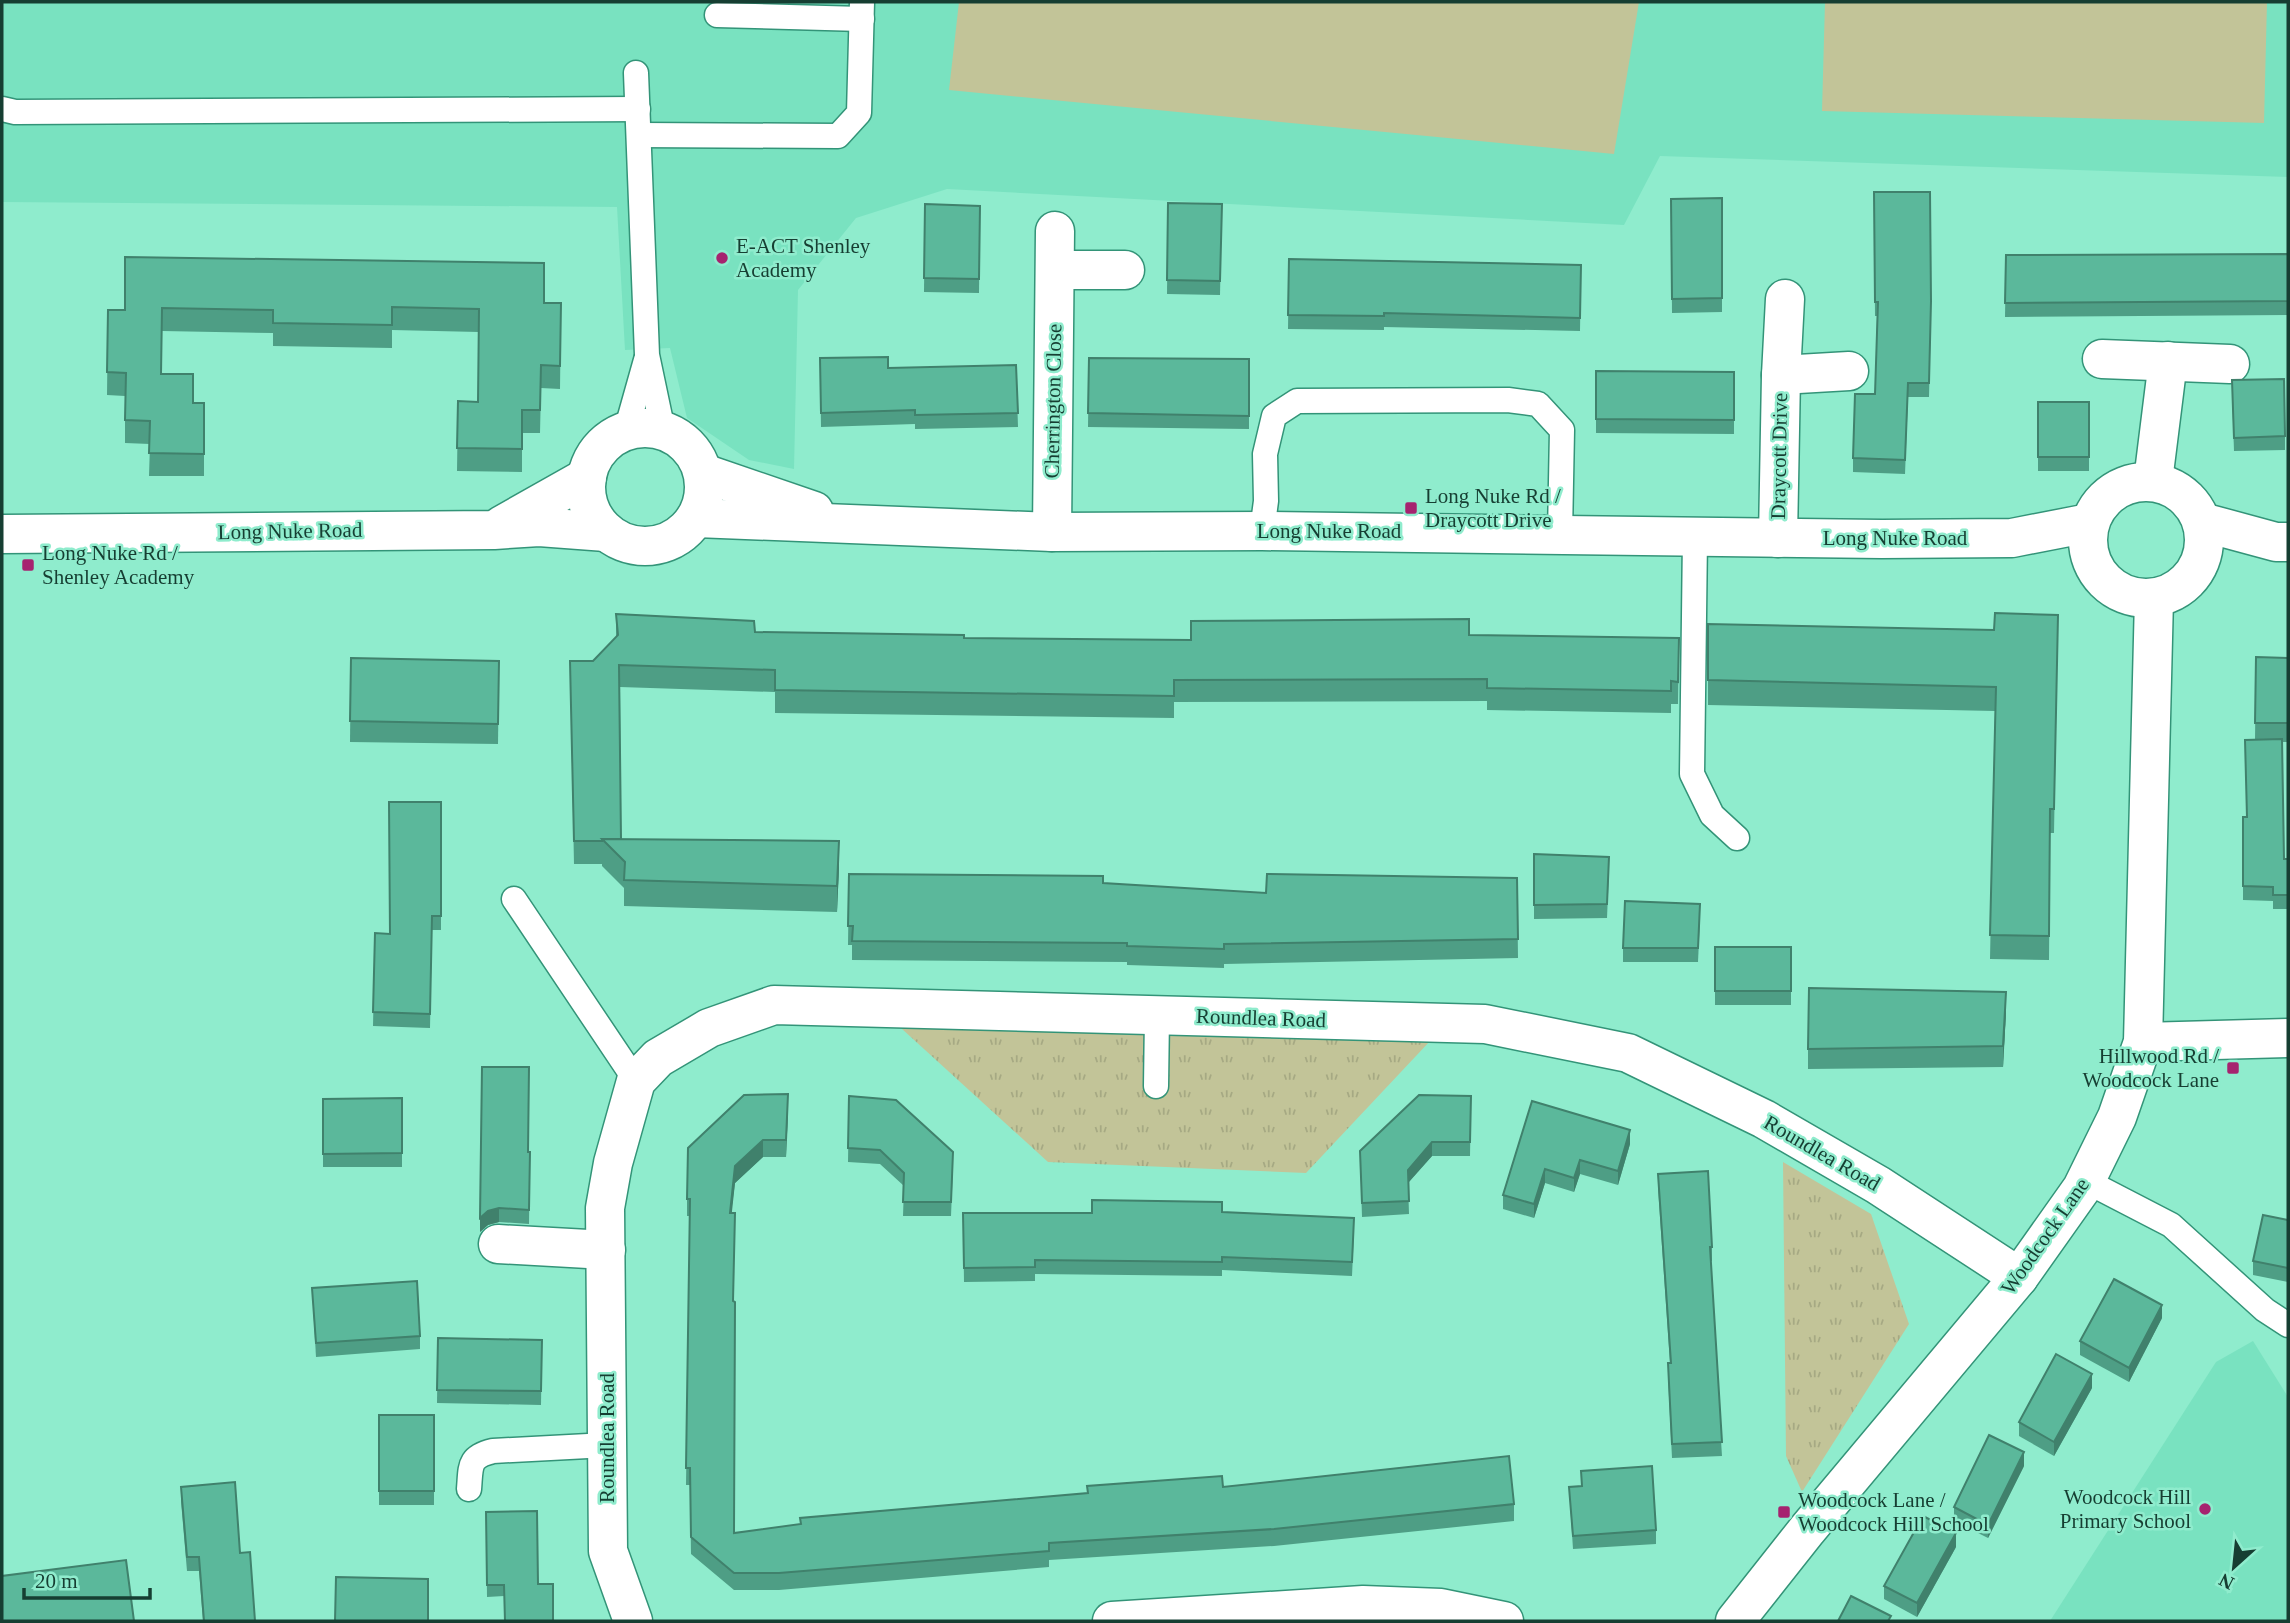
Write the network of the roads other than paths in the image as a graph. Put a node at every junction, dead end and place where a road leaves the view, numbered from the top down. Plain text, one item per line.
1 (862, 10) edge
2 (717, 15) dead end
3 (636, 73) dead end
4 (2, 109) edge
5 (638, 109) junction
6 (639, 135) junction
7 (1055, 231) dead end
8 (1056, 270) junction
9 (1125, 270) dead end
10 (1785, 299) dead end
11 (648, 355) junction
12 (2102, 359) dead end
13 (2168, 361) junction
14 (2230, 364) dead end
15 (1849, 371) dead end
16 (1781, 375) junction
17 (645, 431) junction
18 (703, 473) junction
19 (587, 477) junction
20 (2153, 481) junction
21 (696, 518) junction
22 (2202, 522) junction
23 (2089, 523) junction
24 (855, 526) junction
25 (494, 530) junction
26 (1262, 531) junction
27 (606, 532) junction
28 (1052, 532) junction
29 (2, 534) edge
30 (1560, 534) junction
31 (1695, 537) junction
32 (1778, 538) junction
33 (2012, 538) junction
34 (2282, 542) edge
35 (2093, 567) junction
36 (2197, 568) junction
37 (2154, 598) junction
38 (1737, 838) dead end
39 (513, 899) dead end
40 (1157, 1016) junction
41 (2288, 1038) edge
42 (2143, 1042) junction
43 (636, 1081) junction
44 (1156, 1086) dead end
45 (2086, 1181) junction
46 (498, 1244) dead end
47 (606, 1250) junction
48 (2019, 1277) junction
49 (2288, 1325) edge
50 (607, 1446) junction
51 (469, 1489) dead end
52 (633, 1621) edge
53 (1112, 1621) edge
54 (1504, 1621) edge
55 (1735, 1621) edge

1 - 2 lane
1 - 6 lane
3 - 5 lane
4 - 5 lane
5 - 6 lane
6 - 11 lane
7 - 8 street, Cherrington Close
8 - 9 street
8 - 28 street, Cherrington Close
10 - 16 street, Draycott Drive
11 - 17 lane
11 - 17 lane
12 - 13 street
13 - 14 street
13 - 20 street
15 - 16 street, Draycott Drive
16 - 32 street, Draycott Drive
17 - 18 street
17 - 19 street
18 - 21 street
18 - 24 street, Long Nuke Road
19 - 25 street, Long Nuke Road
19 - 27 street
20 - 22 street
20 - 23 street
21 - 24 street, Long Nuke Road
21 - 27 street, Long Nuke Road
22 - 34 street
22 - 36 street
23 - 33 street, Long Nuke Road
23 - 35 street
24 - 28 street, Long Nuke Road
25 - 27 street, Long Nuke Road
25 - 29 street, Long Nuke Road
26 - 28 street, Long Nuke Road
26 - 30 street, Long Nuke Road
26 - 30 lane
30 - 31 street, Long Nuke Road
31 - 32 street, Long Nuke Road
31 - 38 lane
32 - 33 street, Long Nuke Road
33 - 35 street, Long Nuke Road
34 - 36 street
35 - 37 street, Long Nuke Road
36 - 37 street
37 - 42 street, Woodcock Lane
39 - 43 lane
40 - 43 street, Roundlea Road
40 - 44 lane
40 - 48 street, Roundlea Road
41 - 42 street
42 - 45 street, Woodcock Lane
43 - 47 street, Roundlea Road
45 - 48 street, Woodcock Lane
45 - 49 lane
46 - 47 street
47 - 50 street, Roundlea Road
48 - 55 street, Woodcock Lane
50 - 51 lane
50 - 52 street, Roundlea Road
53 - 54 street

